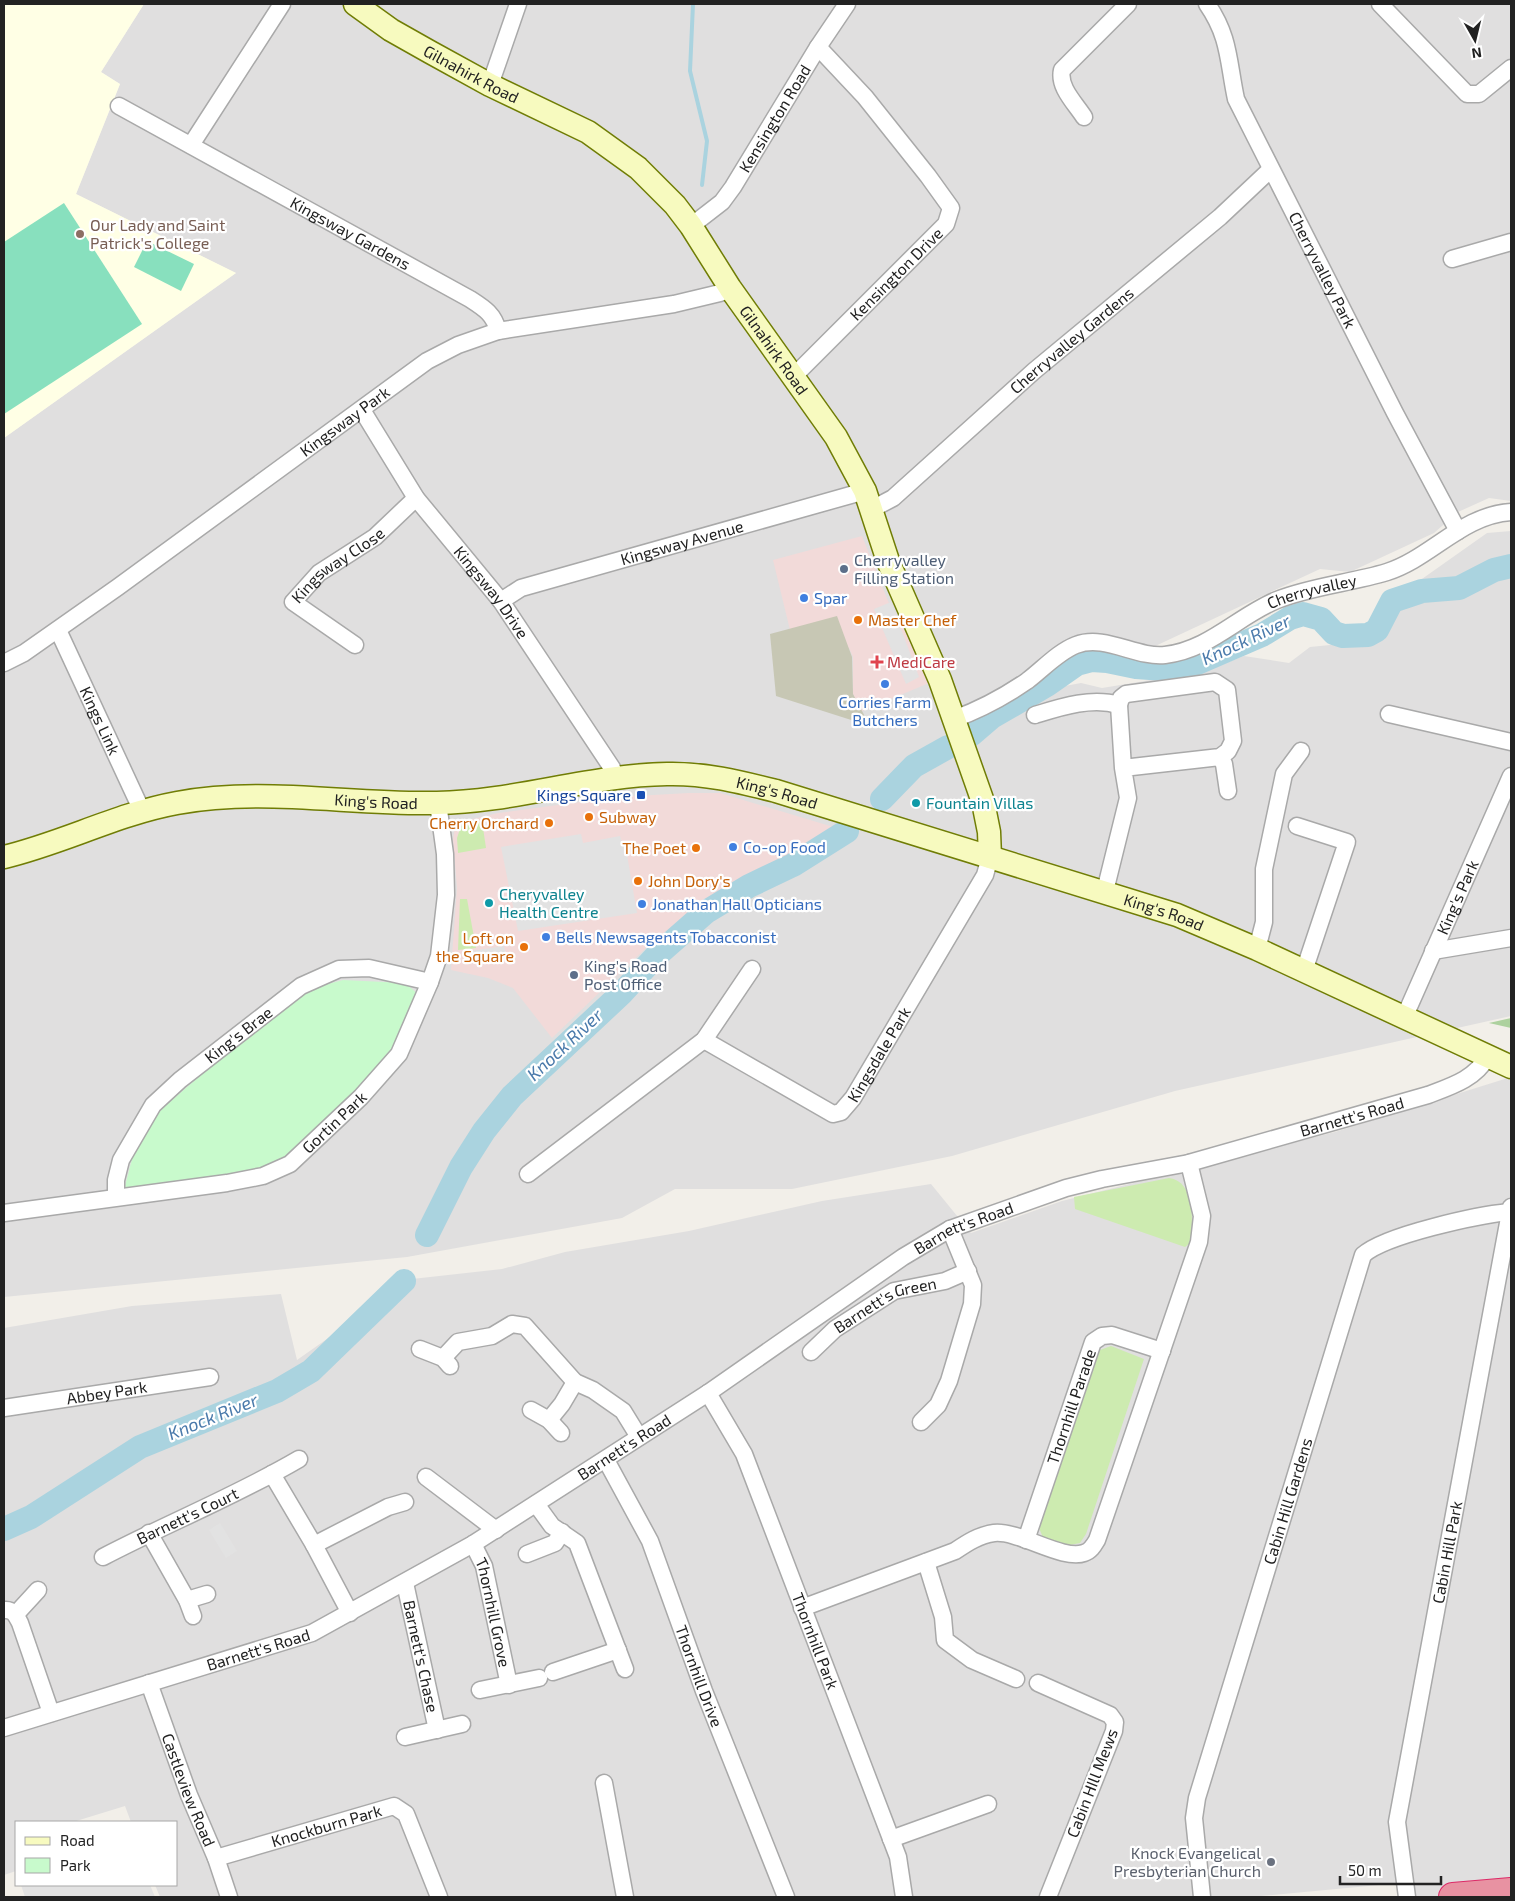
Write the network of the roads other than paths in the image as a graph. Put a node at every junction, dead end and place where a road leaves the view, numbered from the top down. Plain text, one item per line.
1 (282, 4) edge
2 (355, 4) edge
3 (518, 4) edge
4 (847, 4) edge
5 (1128, 4) edge
6 (1207, 4) edge
7 (1380, 4) edge
8 (818, 47) junction
9 (1511, 68) edge
10 (490, 85) junction
11 (119, 106) dead end
12 (1084, 117) dead end
13 (191, 145) junction
14 (1270, 170) junction
15 (692, 226) junction
16 (1511, 242) edge
17 (1452, 259) dead end
18 (730, 288) junction
19 (498, 331) junction
20 (793, 376) junction
21 (362, 410) junction
22 (416, 498) junction
23 (869, 500) junction
24 (1511, 512) edge
25 (1458, 530) junction
26 (501, 601) junction
27 (58, 630) junction
28 (355, 645) dead end
29 (4, 663) edge
30 (1119, 705) junction
31 (1389, 714) dead end
32 (1035, 715) dead end
33 (954, 719) junction
34 (1511, 742) edge
35 (1301, 751) dead end
36 (1220, 757) junction
37 (1123, 768) junction
38 (1511, 776) edge
39 (615, 778) junction
40 (1228, 792) dead end
41 (438, 803) junction
42 (142, 811) junction
43 (987, 818) junction
44 (1297, 826) dead end
45 (4, 856) edge
46 (990, 857) junction
47 (1014, 863) junction
48 (1105, 891) junction
49 (1511, 938) edge
50 (1257, 949) junction
51 (1433, 951) junction
52 (752, 969) dead end
53 (1304, 971) junction
54 (430, 982) junction
55 (1404, 1018) junction
56 (704, 1040) junction
57 (1488, 1056) junction
58 (1511, 1067) edge
59 (1189, 1163) junction
60 (528, 1174) dead end
61 (116, 1197) junction
62 (1510, 1210) edge
63 (4, 1213) edge
64 (950, 1228) junction
65 (968, 1271) junction
66 (420, 1349) dead end
67 (1162, 1351) junction
68 (811, 1352) dead end
69 (210, 1377) dead end
70 (576, 1382) junction
71 (708, 1393) junction
72 (4, 1408) edge
73 (531, 1410) dead end
74 (549, 1420) junction
75 (921, 1422) dead end
76 (561, 1433) dead end
77 (639, 1437) junction
78 (298, 1459) dead end
79 (606, 1460) junction
80 (272, 1474) junction
81 (426, 1477) dead end
82 (405, 1502) dead end
83 (536, 1504) junction
84 (496, 1530) junction
85 (562, 1532) junction
86 (149, 1533) junction
87 (1026, 1540) junction
88 (474, 1544) junction
89 (314, 1545) junction
90 (527, 1554) dead end
91 (103, 1557) dead end
92 (926, 1562) junction
93 (405, 1583) junction
94 (38, 1590) dead end
95 (206, 1594) dead end
96 (187, 1600) junction
97 (802, 1608) junction
98 (10, 1612) edge
99 (350, 1612) junction
100 (193, 1616) dead end
101 (618, 1650) junction
102 (625, 1669) dead end
103 (1016, 1679) dead end
104 (149, 1683) junction
105 (1038, 1683) dead end
106 (509, 1685) junction
107 (480, 1690) dead end
108 (51, 1713) junction
109 (462, 1724) dead end
110 (4, 1728) edge
111 (436, 1730) junction
112 (405, 1737) dead end
113 (604, 1783) dead end
114 (988, 1804) dead end
115 (891, 1839) junction
116 (216, 1858) junction
117 (1511, 1892) edge
118 (229, 1897) edge
119 (439, 1897) edge
120 (625, 1897) edge
121 (786, 1897) edge
122 (904, 1897) edge
123 (1048, 1897) edge
124 (1202, 1897) edge
125 (1407, 1897) edge
126 (1453, 1897) edge

1 - 13 street
2 - 10 street, Gilnahirk Road
3 - 10 street
4 - 8 street, Kensington Road
5 - 12 street
6 - 14 street, Cherryvalley Park
7 - 9 street
8 - 15 street, Kensington Road
8 - 20 street, Kensington Drive
10 - 15 street, Gilnahirk Road
11 - 13 street, Kingsway Gardens
13 - 19 street, Kingsway Gardens
14 - 23 street, Cherryvalley Gardens
14 - 25 street, Cherryvalley Park
15 - 18 street, Gilnahirk Road
16 - 17 street
18 - 19 street, Kingsway Park
18 - 20 street, Gilnahirk Road
19 - 21 street, Kingsway Park
20 - 23 street, Gilnahirk Road
21 - 22 street, Kingsway Drive
21 - 27 street, Kingsway Park
22 - 26 street, Kingsway Drive
22 - 28 street, Kingsway Close
23 - 26 street, Kingsway Avenue
23 - 33 street, Gilnahirk Road
24 - 25 street, Cherryvalley
25 - 33 street, Cherryvalley
26 - 39 street, Kingsway Drive
27 - 29 street, Kingsway Park
27 - 42 street, Kings Link
30 - 32 street
30 - 36 street
30 - 37 street
31 - 34 street
33 - 43 street, Gilnahirk Road
35 - 50 street
36 - 37 street
36 - 40 street
37 - 48 street
38 - 51 street, King's Park
39 - 41 street, King's Road
39 - 46 street, King's Road
41 - 42 street, King's Road
41 - 54 street, Gortin Park
42 - 45 street, King's Road
43 - 46 street, Gilnahirk Road
43 - 47 street
44 - 53 street
46 - 47 street, King's Road
46 - 56 street, Kingsdale Park
47 - 48 street, King's Road
48 - 50 street, King's Road
49 - 51 street
50 - 53 street, King's Road
51 - 55 street, King's Park
52 - 56 street
53 - 55 street, King's Road
54 - 61 street, Gortin Park
54 - 61 street, King's Brae
55 - 57 street, King's Road
56 - 60 street
57 - 58 street, King's Road
57 - 59 street, Barnett's Road
59 - 64 street, Barnett's Road
59 - 67 street
61 - 63 street, Gortin Park
62 - 124 street, Cabin Hill Gardens
62 - 125 street, Cabin Hill Park
64 - 65 street
64 - 71 street, Barnett's Road
65 - 68 street, Barnett's Green
65 - 75 street
66 - 70 street
67 - 87 street
67 - 87 street, Thornhill Parade
69 - 72 street, Abbey Park
70 - 74 street
70 - 77 street
71 - 77 street, Barnett's Road
71 - 97 street, Thornhill Park
73 - 74 street
74 - 76 street
77 - 79 street, Barnett's Road
78 - 80 street, Barnett's Court
79 - 83 street, Barnett's Road
79 - 121 street, Thornhill Drive
80 - 86 street, Barnett's Court
80 - 89 street
81 - 84 street
82 - 89 street
83 - 84 street, Barnett's Road
83 - 85 street
84 - 88 street, Barnett's Road
85 - 90 street
85 - 101 street
86 - 91 street, Barnett's Court
86 - 96 street
87 - 92 street
88 - 93 street, Barnett's Road
88 - 106 street, Thornhill Grove
89 - 99 street
92 - 97 street
92 - 103 street
93 - 99 street, Barnett's Road
93 - 111 street, Barnett's Chase
94 - 98 street
95 - 96 street
96 - 100 street
97 - 115 street, Thornhill Park
98 - 108 street
99 - 104 street, Barnett's Road
101 - 102 street
101 - 106 street, Thornhill Grove
104 - 108 street, Barnett's Road
104 - 116 street, Castleview Road
105 - 123 street, Cabin HIll Mews
106 - 107 street, Thornhill Grove
108 - 110 street, Barnett's Road
109 - 111 street, Barnett's Chase
111 - 112 street, Barnett's Chase
113 - 120 street
114 - 115 street
115 - 122 street, Thornhill Park
116 - 118 street, Castleview Road
116 - 119 street, Knockburn Park
117 - 126 highway

